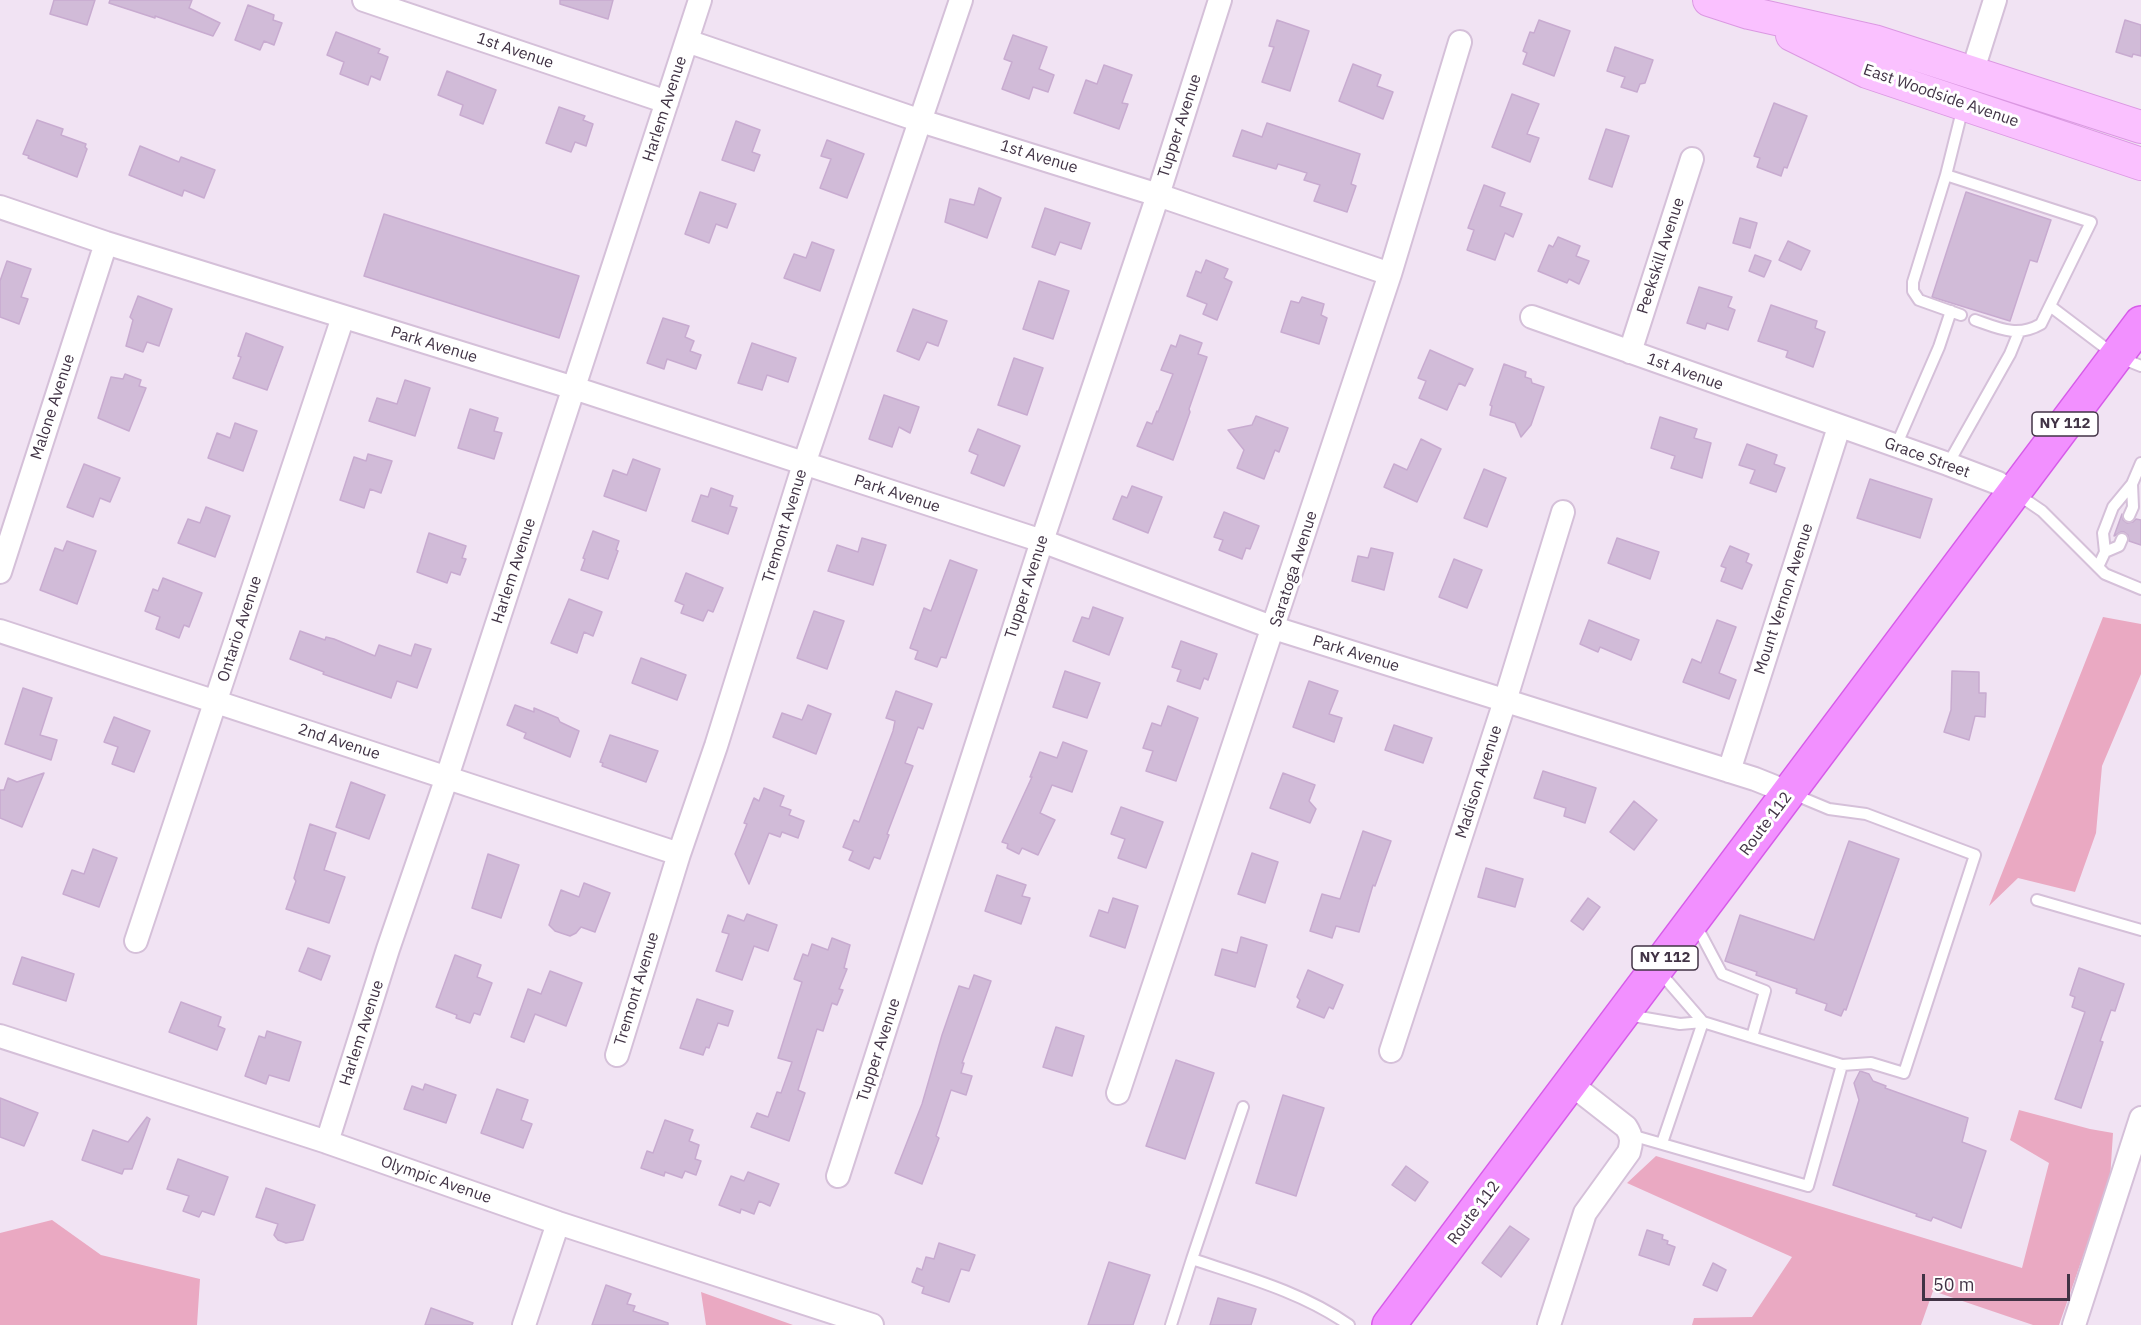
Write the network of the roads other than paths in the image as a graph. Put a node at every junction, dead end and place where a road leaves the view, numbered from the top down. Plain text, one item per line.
1 (364, 0) edge
2 (700, 0) edge
3 (961, 0) edge
4 (1220, 0) edge
5 (1709, 0) edge
6 (1995, 0) edge
7 (1749, 13) junction
8 (687, 41) junction
9 (1461, 42) dead end
10 (1972, 73) junction
11 (667, 102) junction
12 (1964, 106) junction
13 (921, 121) junction
14 (2141, 127) edge
15 (1692, 159) dead end
16 (2141, 164) edge
17 (1946, 175) junction
18 (1158, 195) junction
19 (0, 207) edge
20 (106, 243) junction
21 (1390, 274) junction
22 (2050, 306) junction
23 (343, 317) junction
24 (1532, 317) dead end
25 (1975, 320) dead end
26 (2141, 322) edge
27 (2019, 332) junction
28 (1630, 352) junction
29 (2128, 361) edge
30 (574, 388) junction
31 (1839, 427) junction
32 (1896, 446) junction
33 (2141, 463) edge
34 (804, 464) junction
35 (1948, 464) junction
36 (2132, 484) junction
37 (2014, 492) junction
38 (1563, 512) dead end
39 (2129, 516) dead end
40 (2122, 539) dead end
41 (1042, 541) junction
42 (2104, 552) junction
43 (2098, 567) junction
44 (0, 572) edge
45 (2141, 589) edge
46 (1274, 628) junction
47 (0, 631) edge
48 (217, 701) junction
49 (1505, 701) junction
50 (1729, 771) junction
51 (447, 777) junction
52 (1790, 793) junction
53 (678, 854) junction
54 (2037, 900) dead end
55 (1694, 920) junction
56 (2141, 930) edge
57 (136, 941) dead end
58 (1657, 969) junction
59 (1623, 1015) junction
60 (1703, 1022) junction
61 (0, 1035) edge
62 (1752, 1038) junction
63 (1391, 1051) dead end
64 (617, 1055) dead end
65 (1842, 1065) junction
66 (1571, 1084) junction
67 (1118, 1093) dead end
68 (1243, 1107) dead end
69 (2141, 1118) edge
70 (1631, 1135) junction
71 (327, 1143) junction
72 (1662, 1143) junction
73 (838, 1176) dead end
74 (558, 1223) junction
75 (1192, 1259) junction
76 (524, 1325) edge
77 (872, 1325) edge
78 (1172, 1325) edge
79 (1348, 1325) edge
80 (1389, 1325) edge
81 (1549, 1325) edge
82 (2074, 1325) edge

1 - 11 street, 1st Avenue
2 - 8 street, Harlem Avenue
3 - 13 street, Tremont Avenue
4 - 18 street, Tupper Avenue
5 - 7 main road, East Woodside Avenue
6 - 10 street
7 - 10 main road, East Woodside Avenue
7 - 12 main road, East Woodside Avenue
8 - 11 street, Harlem Avenue
8 - 13 street, 1st Avenue
9 - 21 street, Saratoga Avenue
10 - 14 main road, East Woodside Avenue
11 - 30 street, Harlem Avenue
12 - 16 main road, East Woodside Avenue
12 - 17 lane
13 - 18 street, 1st Avenue
13 - 34 street, Tremont Avenue
15 - 28 street, Peekskill Avenue
17 - 22 lane
17 - 32 lane
18 - 21 street, 1st Avenue
18 - 41 street, Tupper Avenue
19 - 20 street, Park Avenue
20 - 23 street, Park Avenue
20 - 44 street, Malone Avenue
21 - 46 street, Saratoga Avenue
22 - 27 lane
22 - 29 lane
23 - 30 street, Park Avenue
23 - 48 street, Ontario Avenue
24 - 28 street, 1st Avenue
25 - 27 lane
26 - 29 main road, Route 112 / NY 112
27 - 35 lane
28 - 31 street, 1st Avenue
29 - 37 main road, Route 112 / NY 112
30 - 34 street, Park Avenue
30 - 51 street, Harlem Avenue
31 - 32 street, Grace Street
31 - 50 street, Mount Vernon Avenue
32 - 35 street, Grace Street
33 - 36 lane
34 - 41 street, Park Avenue
34 - 53 street, Tremont Avenue
35 - 37 street, Grace Street
36 - 39 lane
36 - 42 lane
37 - 43 lane
37 - 52 main road, Route 112 / NY 112
38 - 49 street, Madison Avenue
40 - 42 lane
41 - 46 street, Park Avenue
41 - 73 street, Tupper Avenue
42 - 43 lane
43 - 45 lane
46 - 49 street, Park Avenue
46 - 67 street, Saratoga Avenue
47 - 48 street, 2nd Avenue
48 - 51 street, 2nd Avenue
48 - 57 street, Ontario Avenue
49 - 50 street, Park Avenue
49 - 63 street, Madison Avenue
50 - 52 street, Park Avenue
51 - 53 street, 2nd Avenue
51 - 71 street, Harlem Avenue
52 - 55 main road, Route 112 / NY 112
52 - 65 lane
53 - 64 street, Tremont Avenue
54 - 56 lane
55 - 58 main road, Route 112 / NY 112
55 - 62 lane
58 - 59 main road, Route 112 / NY 112
58 - 60 lane
59 - 60 lane
59 - 66 main road, Route 112 / NY 112
60 - 62 lane
60 - 72 lane
61 - 71 street, Olympic Avenue
62 - 65 lane
65 - 72 lane
66 - 70 street
66 - 80 main road, Route 112 / NY 112
68 - 75 lane
69 - 82 street
70 - 72 lane
70 - 81 street
71 - 74 street, Olympic Avenue
74 - 76 street
74 - 77 street, Olympic Avenue
75 - 78 lane
75 - 79 lane

